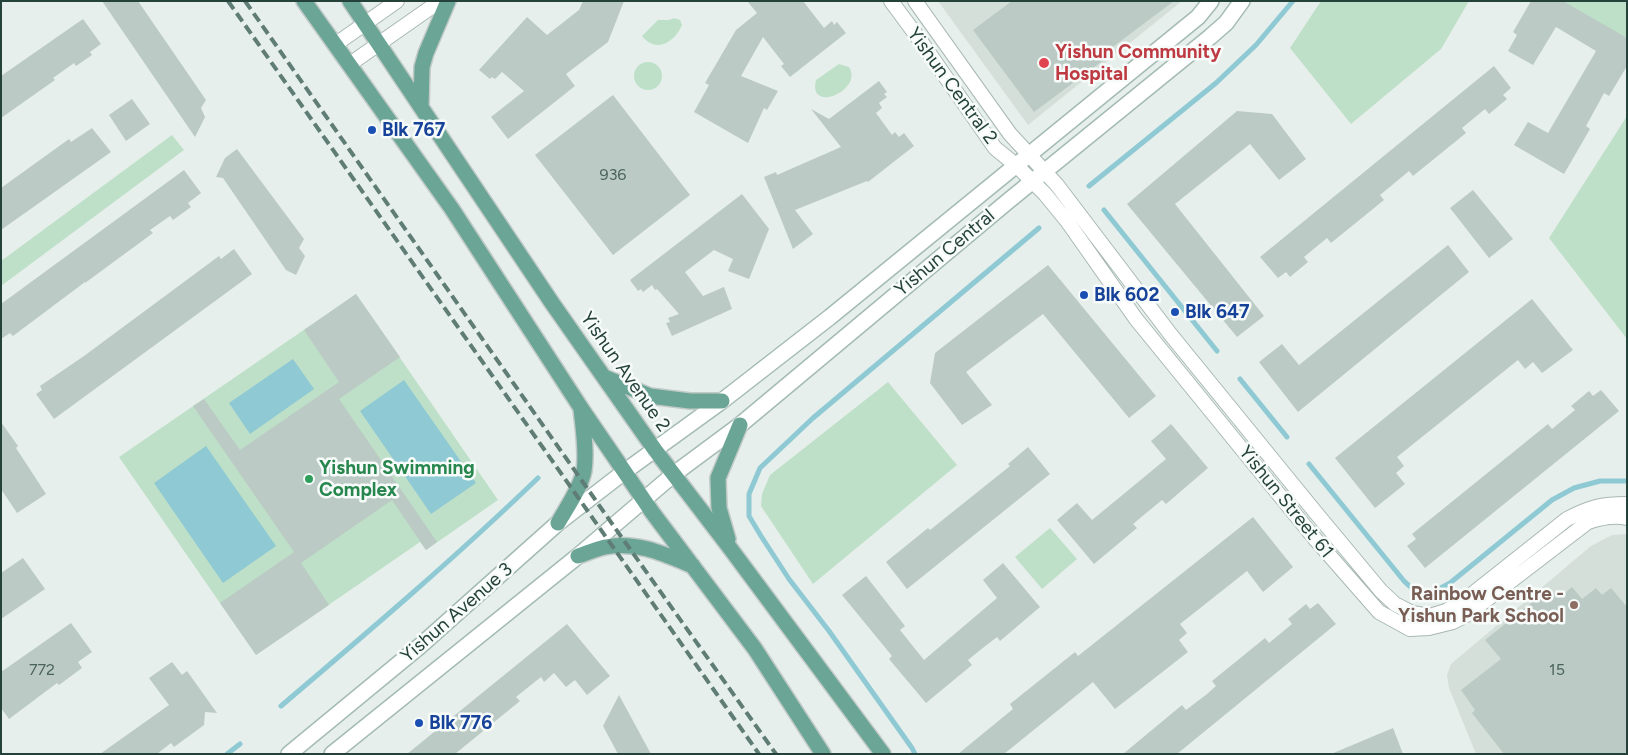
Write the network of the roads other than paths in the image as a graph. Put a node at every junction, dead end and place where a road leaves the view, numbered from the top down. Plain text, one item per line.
1 (304, 1) edge
2 (350, 1) edge
3 (398, 1) edge
4 (440, 1) edge
5 (448, 1) edge
6 (891, 1) edge
7 (915, 1) edge
8 (1211, 1) edge
9 (1242, 1) edge
10 (365, 22) junction
11 (336, 44) junction
12 (380, 44) junction
13 (350, 64) junction
14 (421, 107) junction
15 (1030, 155) junction
16 (1017, 166) junction
17 (1045, 172) junction
18 (1033, 182) junction
19 (1072, 216) junction
20 (604, 377) junction
21 (722, 401) junction
22 (581, 408) junction
23 (740, 425) junction
24 (654, 450) junction
25 (624, 472) junction
26 (674, 474) junction
27 (644, 500) junction
28 (1627, 504) edge
29 (1627, 518) edge
30 (558, 523) junction
31 (730, 548) junction
32 (578, 556) junction
33 (694, 567) junction
34 (289, 754) edge
35 (332, 754) edge
36 (824, 754) edge
37 (883, 754) edge

1 - 11 main road
2 - 10 main road, Yishun Avenue 2
3 - 10 street
4 - 12 street
5 - 14 main road
6 - 16 street, Yishun Central 2
7 - 15 street, Yishun Central 2
8 - 15 main road, Yishun Central
9 - 17 main road, Yishun Central
10 - 11 street
10 - 12 main road, Yishun Avenue 2
11 - 13 main road
12 - 13 street
12 - 14 main road, Yishun Avenue 2
13 - 22 main road
14 - 20 main road, Yishun Avenue 2
15 - 16 main road, Yishun Central
15 - 17 street, Yishun Street 61
16 - 18 street, Yishun Street 61
16 - 21 main road, Yishun Central
17 - 18 main road, Yishun Central
17 - 19 street, Yishun Street 61
18 - 19 street, Yishun Street 61
18 - 23 main road, Yishun Central
19 - 28 street, Yishun Street 61
19 - 29 street, Yishun Street 61
20 - 21 main road
20 - 24 main road, Yishun Avenue 2
21 - 24 main road, Yishun Central
22 - 25 main road
22 - 30 main road
23 - 26 main road, Yishun Central
23 - 31 main road
24 - 25 main road, Yishun Central
24 - 26 main road, Yishun Avenue 2
25 - 27 main road
25 - 30 main road, Yishun Avenue 3
26 - 27 main road, Yishun Central
26 - 31 main road, Yishun Avenue 2
27 - 32 main road, Yishun Avenue 3
27 - 33 main road
30 - 34 main road, Yishun Avenue 3
31 - 37 main road, Yishun Avenue 2
32 - 33 main road
32 - 35 main road, Yishun Avenue 3
33 - 36 main road

